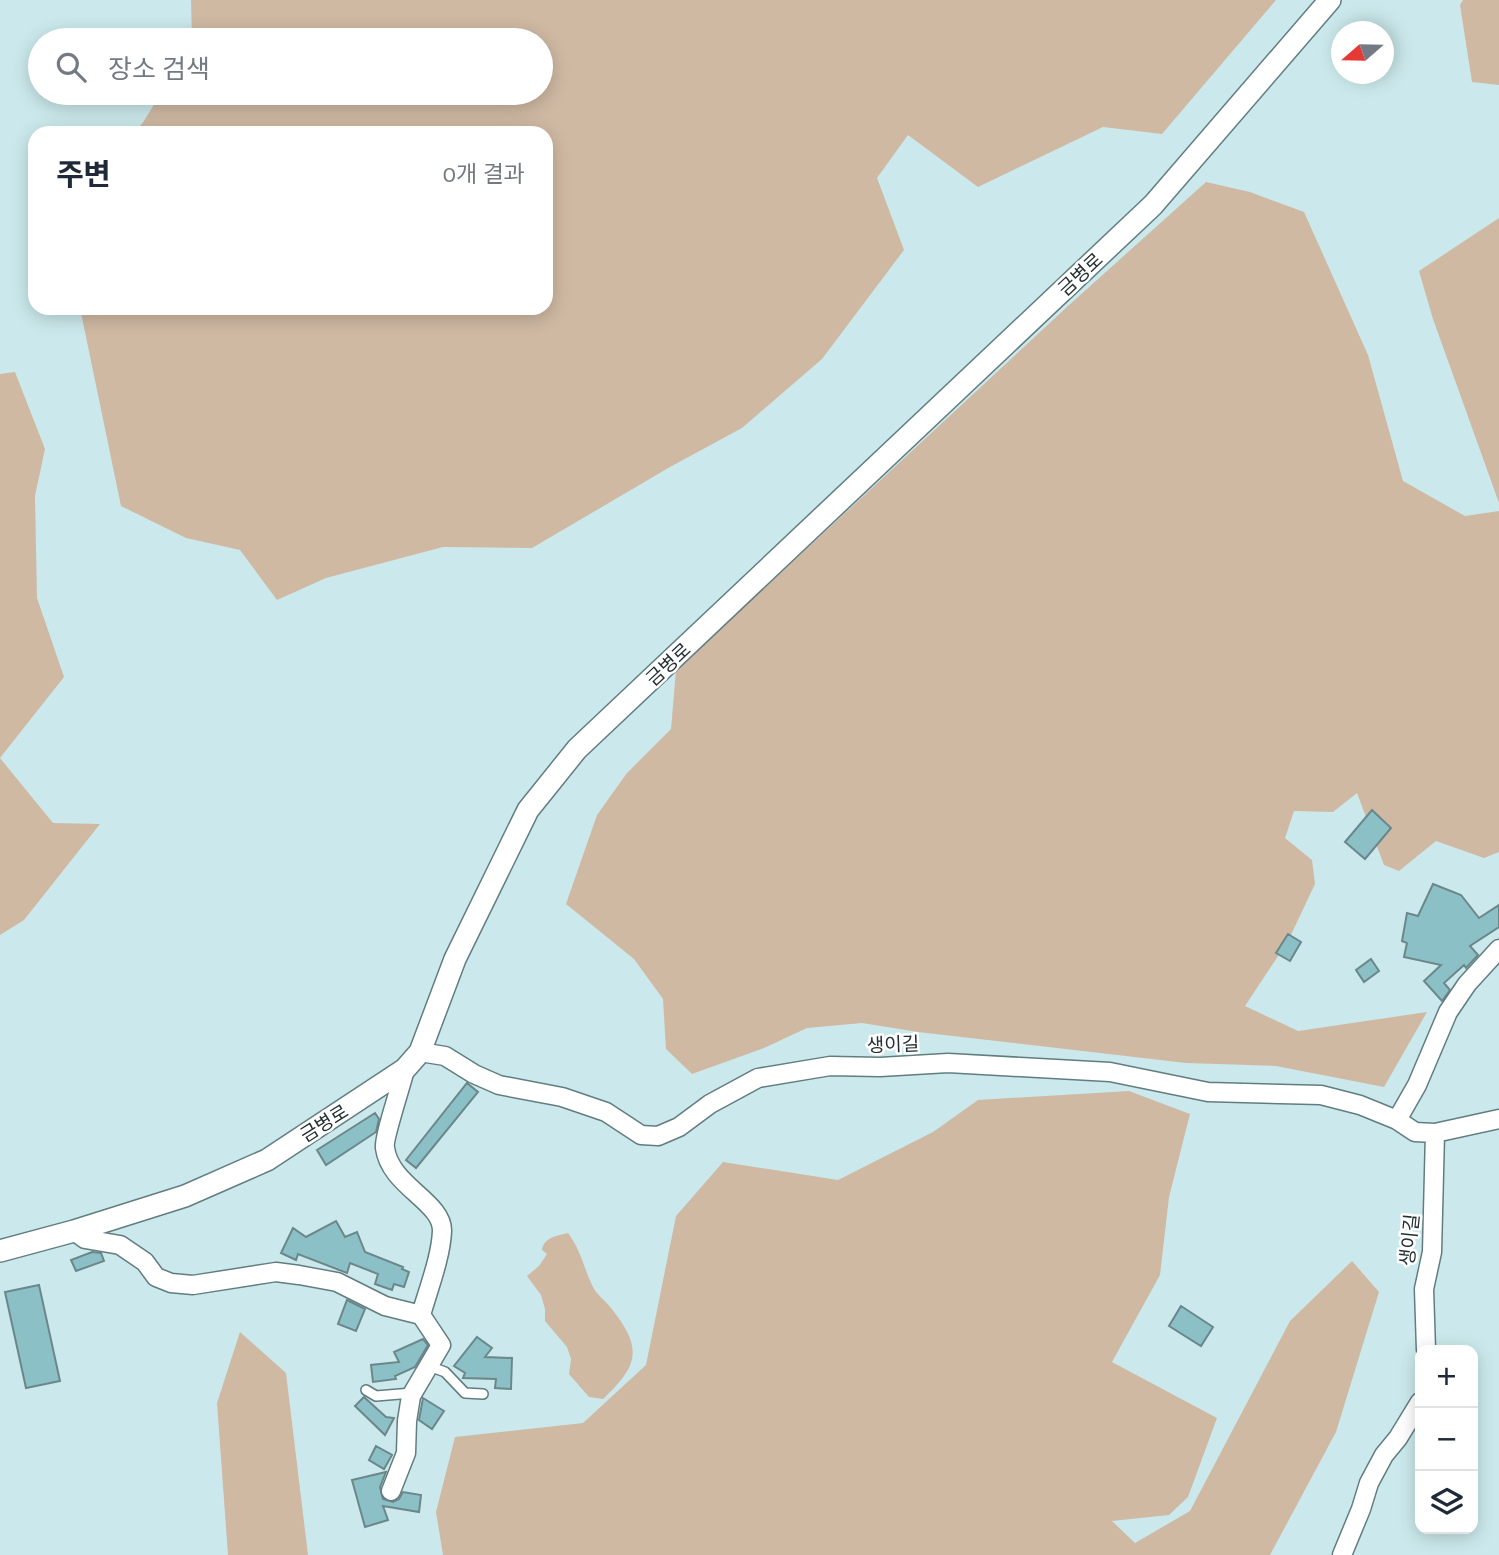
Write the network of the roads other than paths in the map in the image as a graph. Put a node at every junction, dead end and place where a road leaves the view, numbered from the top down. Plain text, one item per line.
1 (1330, 0) edge
2 (1499, 949) edge
3 (420, 1052) junction
4 (405, 1069) junction
5 (1499, 1119) edge
6 (1397, 1120) junction
7 (1435, 1133) junction
8 (74, 1231) junction
9 (0, 1251) edge
10 (421, 1315) junction
11 (1426, 1345) edge
12 (429, 1366) junction
13 (366, 1390) dead end
14 (413, 1393) junction
15 (483, 1394) dead end
16 (1416, 1408) edge
17 (391, 1491) dead end
18 (1342, 1555) edge

1 - 3 street, 금병로
2 - 6 street
3 - 4 street, 금병로
3 - 6 street, 생이길
4 - 8 street, 금병로
4 - 10 street
5 - 7 street, 생이길
6 - 7 street, 생이길
7 - 11 street, 생이길
8 - 9 street, 금병로
8 - 10 street
10 - 12 street
12 - 14 street
12 - 15 lane
13 - 14 lane
14 - 17 street
16 - 18 street

